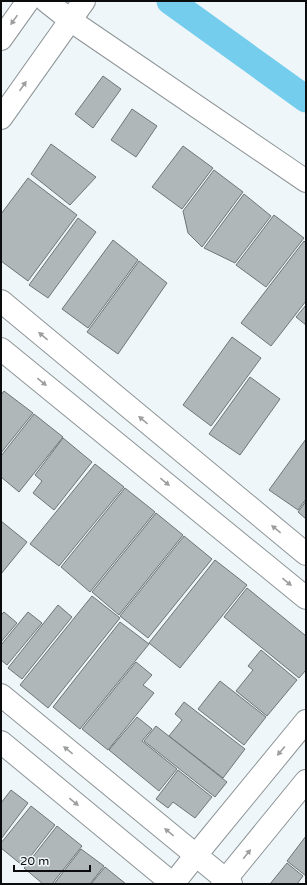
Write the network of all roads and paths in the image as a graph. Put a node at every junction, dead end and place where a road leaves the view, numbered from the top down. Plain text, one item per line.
1 (28, 1) edge
2 (46, 1) edge
3 (84, 1) edge
4 (70, 20) junction
5 (1, 39) edge
6 (1, 118) edge
7 (306, 181) edge
8 (1, 301) edge
9 (1, 349) edge
10 (161, 435) junction
11 (139, 461) junction
12 (306, 554) edge
13 (306, 598) edge
14 (1, 695) edge
15 (306, 721) edge
16 (1, 742) edge
17 (306, 781) edge
18 (196, 855) junction
19 (226, 882) edge
20 (173, 884) edge

1 -> 5 street
2 - 4 street
3 - 4 street
6 -> 4 street
4 - 7 street
10 -> 8 street
9 -> 11 street
10 - 11 street
12 -> 10 street
11 -> 13 street
18 -> 14 street
15 -> 18 street
16 -> 20 street
19 -> 17 street
18 - 19 street
18 - 20 street

